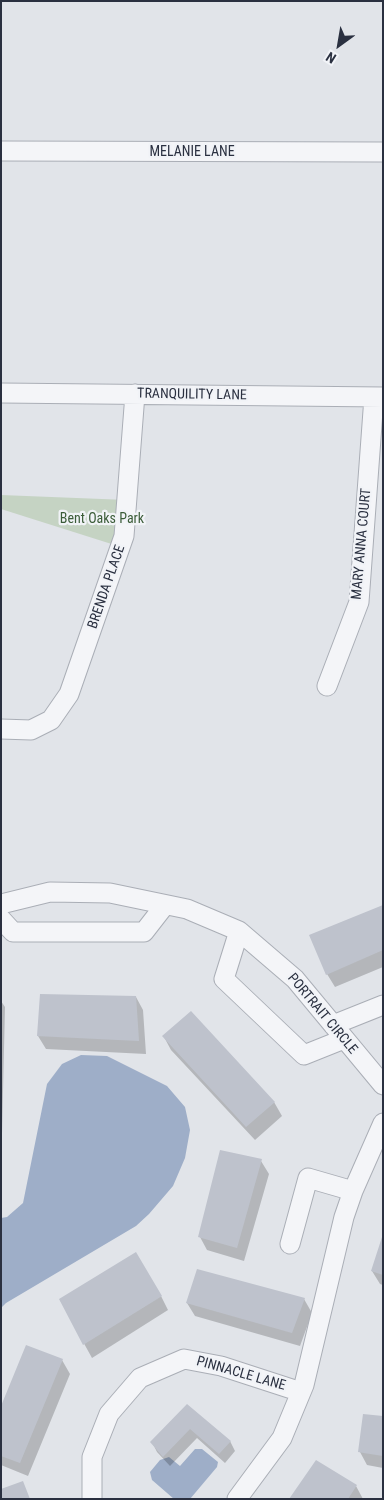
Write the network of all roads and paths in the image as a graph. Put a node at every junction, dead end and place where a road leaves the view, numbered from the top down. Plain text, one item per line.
1 (1, 151) edge
2 (383, 152) edge
3 (1, 392) edge
4 (135, 394) junction
5 (378, 397) edge
6 (327, 686) dead end
7 (1, 729) edge
8 (1, 904) edge
9 (165, 905) junction
10 (1, 919) edge
11 (239, 931) junction
12 (383, 1005) edge
13 (339, 1032) junction
14 (383, 1085) edge
15 (383, 1123) edge
16 (353, 1191) junction
17 (290, 1244) dead end
18 (301, 1392) junction
19 (92, 1499) edge
20 (237, 1499) edge

1 - 2 street, MELANIE LANE
3 - 4 street, TRANQUILITY LANE
4 - 5 street, TRANQUILITY LANE
4 - 7 street, BRENDA PLACE
5 - 6 street, MARY ANNA COURT
8 - 9 street, PORTRAIT CIRCLE
9 - 10 street
9 - 11 street, PORTRAIT CIRCLE
11 - 13 street, PORTRAIT CIRCLE
11 - 13 street
12 - 13 street
13 - 14 street, PORTRAIT CIRCLE
15 - 16 street
16 - 17 street
16 - 18 street
18 - 19 street, PINNACLE LANE
18 - 20 street

